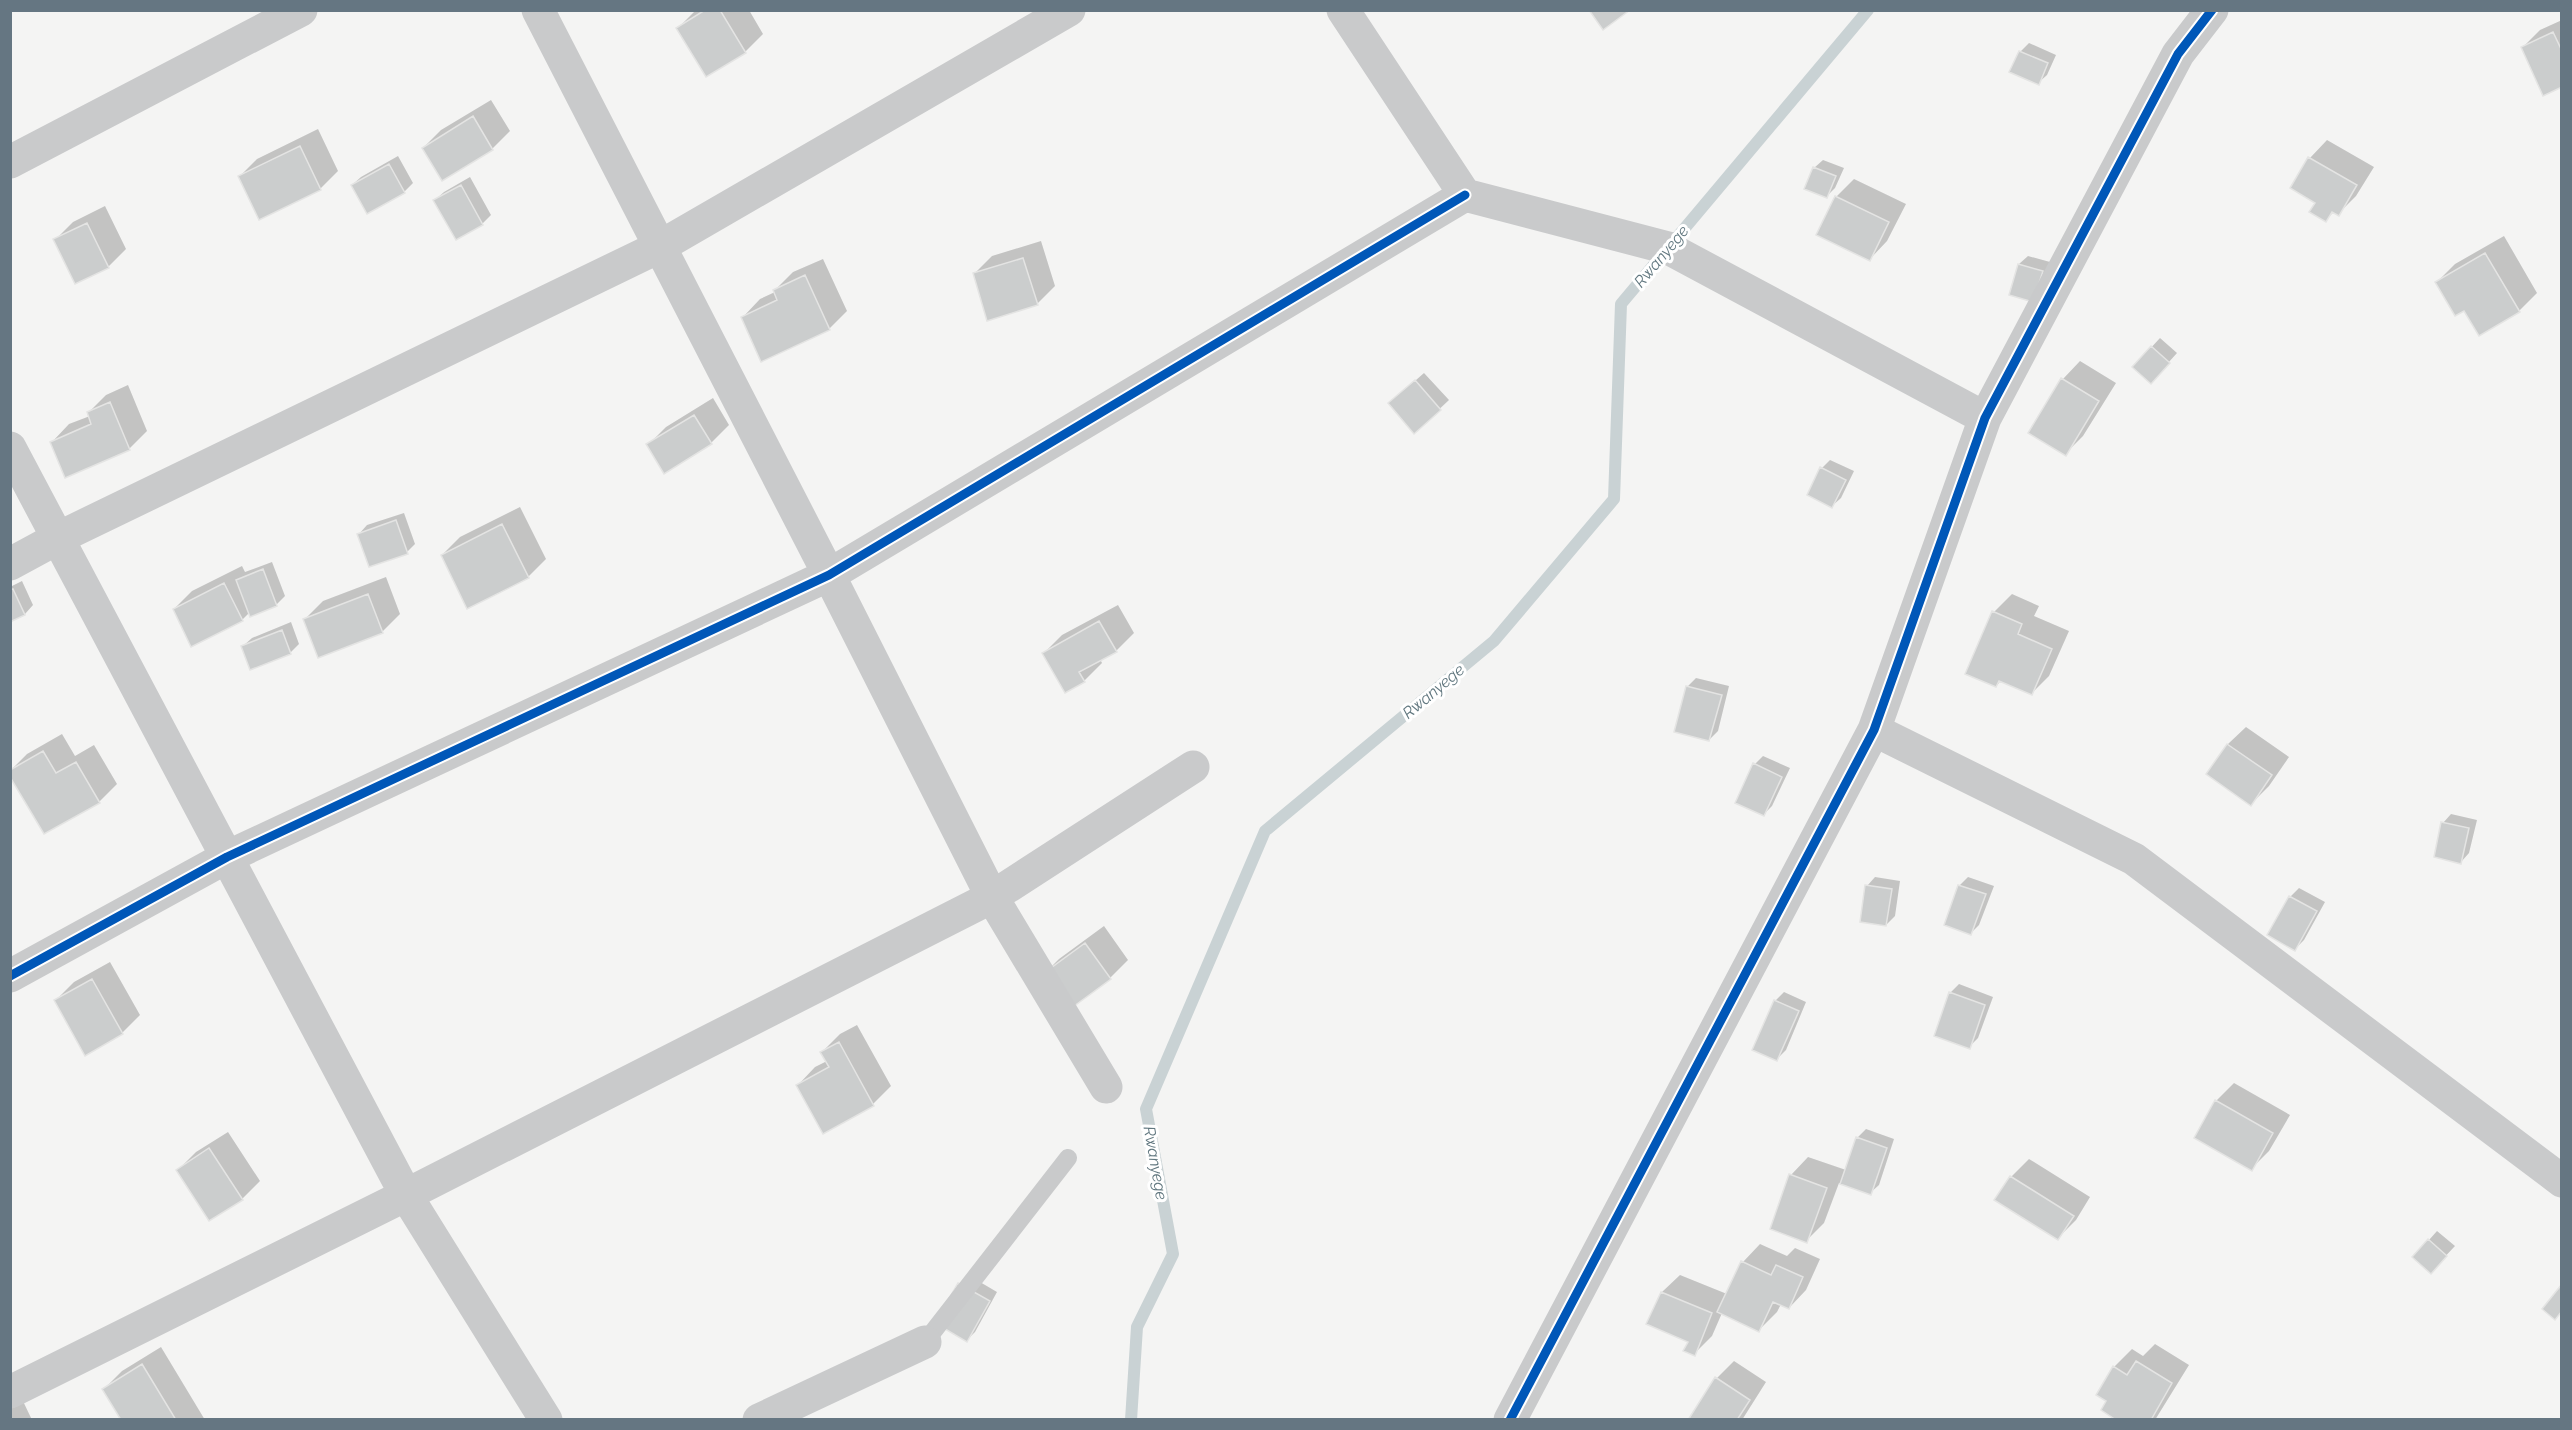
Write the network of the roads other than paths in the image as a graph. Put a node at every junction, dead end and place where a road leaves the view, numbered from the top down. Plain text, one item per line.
1 (301, 10) edge
2 (538, 10) edge
3 (1069, 10) edge
4 (1343, 10) edge
5 (2212, 10) edge
6 (10, 162) edge
7 (1465, 195) junction
8 (659, 247) junction
9 (1985, 418) junction
10 (10, 448) edge
11 (58, 538) junction
12 (10, 564) edge
13 (829, 575) junction
14 (1874, 730) junction
15 (1193, 767) dead end
16 (227, 857) junction
17 (992, 897) junction
18 (10, 976) edge
19 (1106, 1087) dead end
20 (1068, 1158) dead end
21 (2562, 1181) edge
22 (406, 1195) junction
23 (925, 1342) joint
24 (10, 1392) edge
25 (546, 1419) edge
26 (759, 1419) edge
27 (1510, 1419) edge

1 - 6 street
2 - 8 street
3 - 8 street
4 - 7 street
5 - 9 street
7 - 9 street
7 - 13 street
8 - 11 street
8 - 13 street
9 - 14 street
10 - 11 street
11 - 12 street
11 - 16 street
13 - 16 street
13 - 17 street
14 - 21 street
14 - 27 street
15 - 17 street
16 - 18 street
16 - 22 street
17 - 19 street
17 - 22 street
20 - 23 lane
22 - 24 street
22 - 25 street
23 - 26 street

